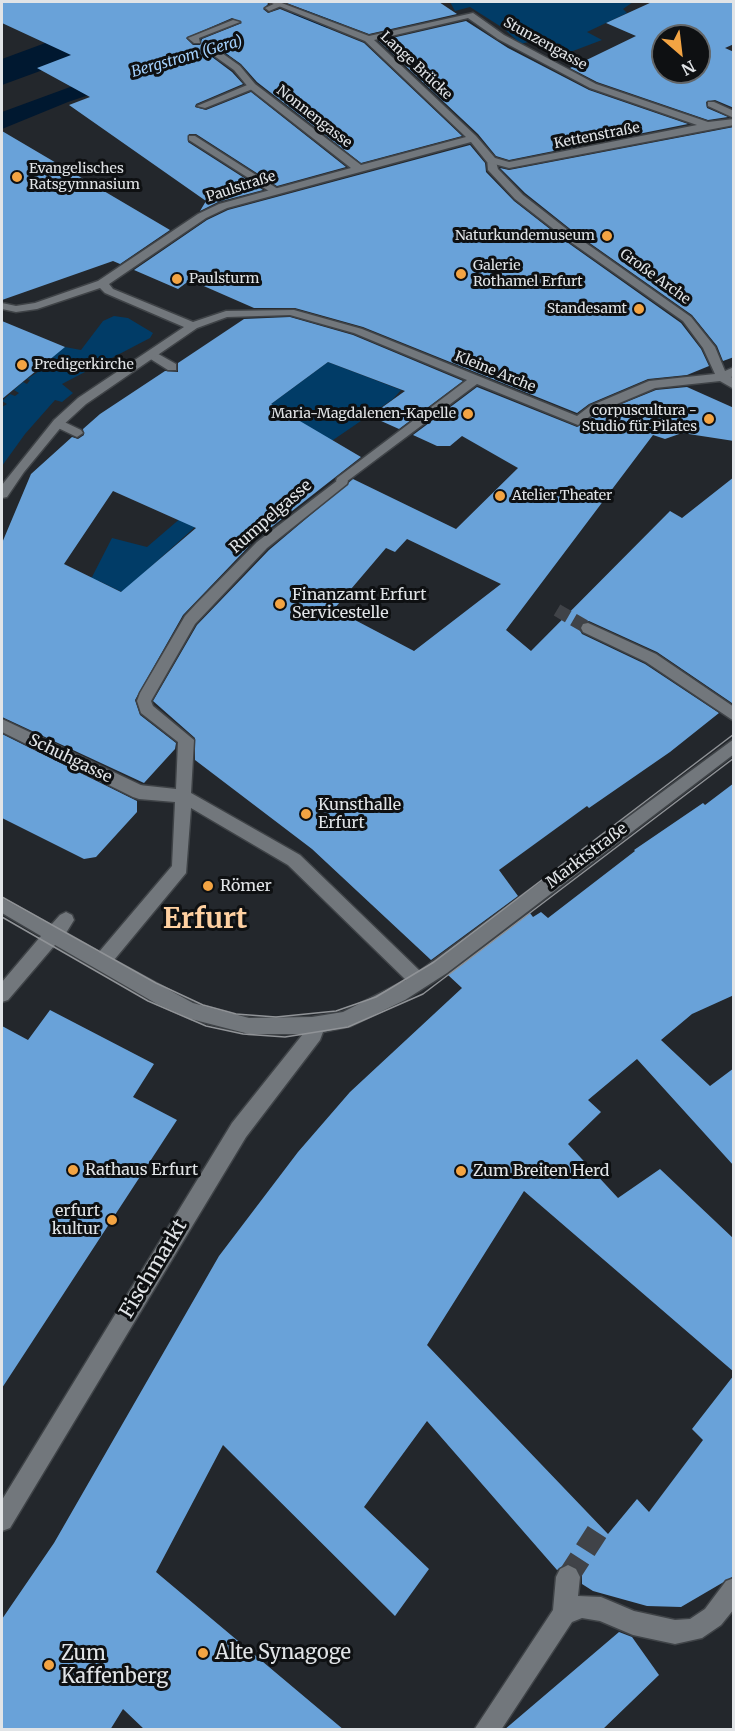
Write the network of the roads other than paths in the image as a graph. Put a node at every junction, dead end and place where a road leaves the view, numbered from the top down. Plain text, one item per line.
1 (273, 4) edge
2 (236, 22) dead end
3 (369, 39) junction
4 (197, 41) dead end
5 (216, 53) dead end
6 (252, 86) junction
7 (711, 104) dead end
8 (202, 106) dead end
9 (734, 116) edge
10 (734, 122) edge
11 (708, 125) junction
12 (192, 138) dead end
13 (473, 138) junction
14 (491, 160) junction
15 (359, 169) junction
16 (276, 191) junction
17 (102, 283) junction
18 (2, 306) edge
19 (193, 326) junction
20 (153, 355) junction
21 (172, 367) dead end
22 (734, 371) edge
23 (722, 377) junction
24 (474, 380) junction
25 (734, 385) edge
26 (58, 423) junction
27 (77, 433) dead end
28 (2, 494) edge
29 (588, 628) tunnel mouth
30 (734, 715) edge
31 (2, 725) edge
32 (734, 745) edge
33 (185, 797) junction
34 (2, 905) edge
35 (66, 920) dead end
36 (53, 934) junction
37 (101, 963) junction
38 (419, 981) junction
39 (2, 994) edge
40 (312, 1025) junction
41 (2, 1520) edge
42 (568, 1577) tunnel mouth
43 (734, 1589) edge
44 (564, 1614) junction
45 (486, 1730) edge

1 - 3 street, Lange Brücke
2 - 4 street
3 - 11 street, Stunzengasse
3 - 13 street, Lange Brücke
5 - 6 street, Nonnengasse
6 - 8 street, Nonnengasse
6 - 15 street, Nonnengasse
7 - 9 street
10 - 11 street, Kettenstraße
11 - 14 street, Kettenstraße
12 - 16 street
13 - 14 street, Lange Brücke
13 - 15 street, Paulstraße
14 - 23 street, Große Arche
15 - 16 street, Paulstraße
16 - 17 street, Paulstraße
17 - 18 street, Paulstraße
17 - 19 street
19 - 20 street, Kleine Arche
19 - 24 street, Kleine Arche
20 - 21 street
20 - 26 street, Kleine Arche
22 - 23 street
23 - 24 street, Kleine Arche
23 - 25 street
24 - 33 street, Rumpelgasse
26 - 27 street
26 - 28 street, Kleine Arche
29 - 30 street
31 - 33 street, Schuhgasse
32 - 38 street, Marktstraße
33 - 37 street
33 - 38 street
34 - 36 street
35 - 36 street
36 - 37 street
36 - 39 street
37 - 40 street
38 - 40 street
40 - 41 street, Fischmarkt
42 - 44 street
43 - 44 street
44 - 45 street

